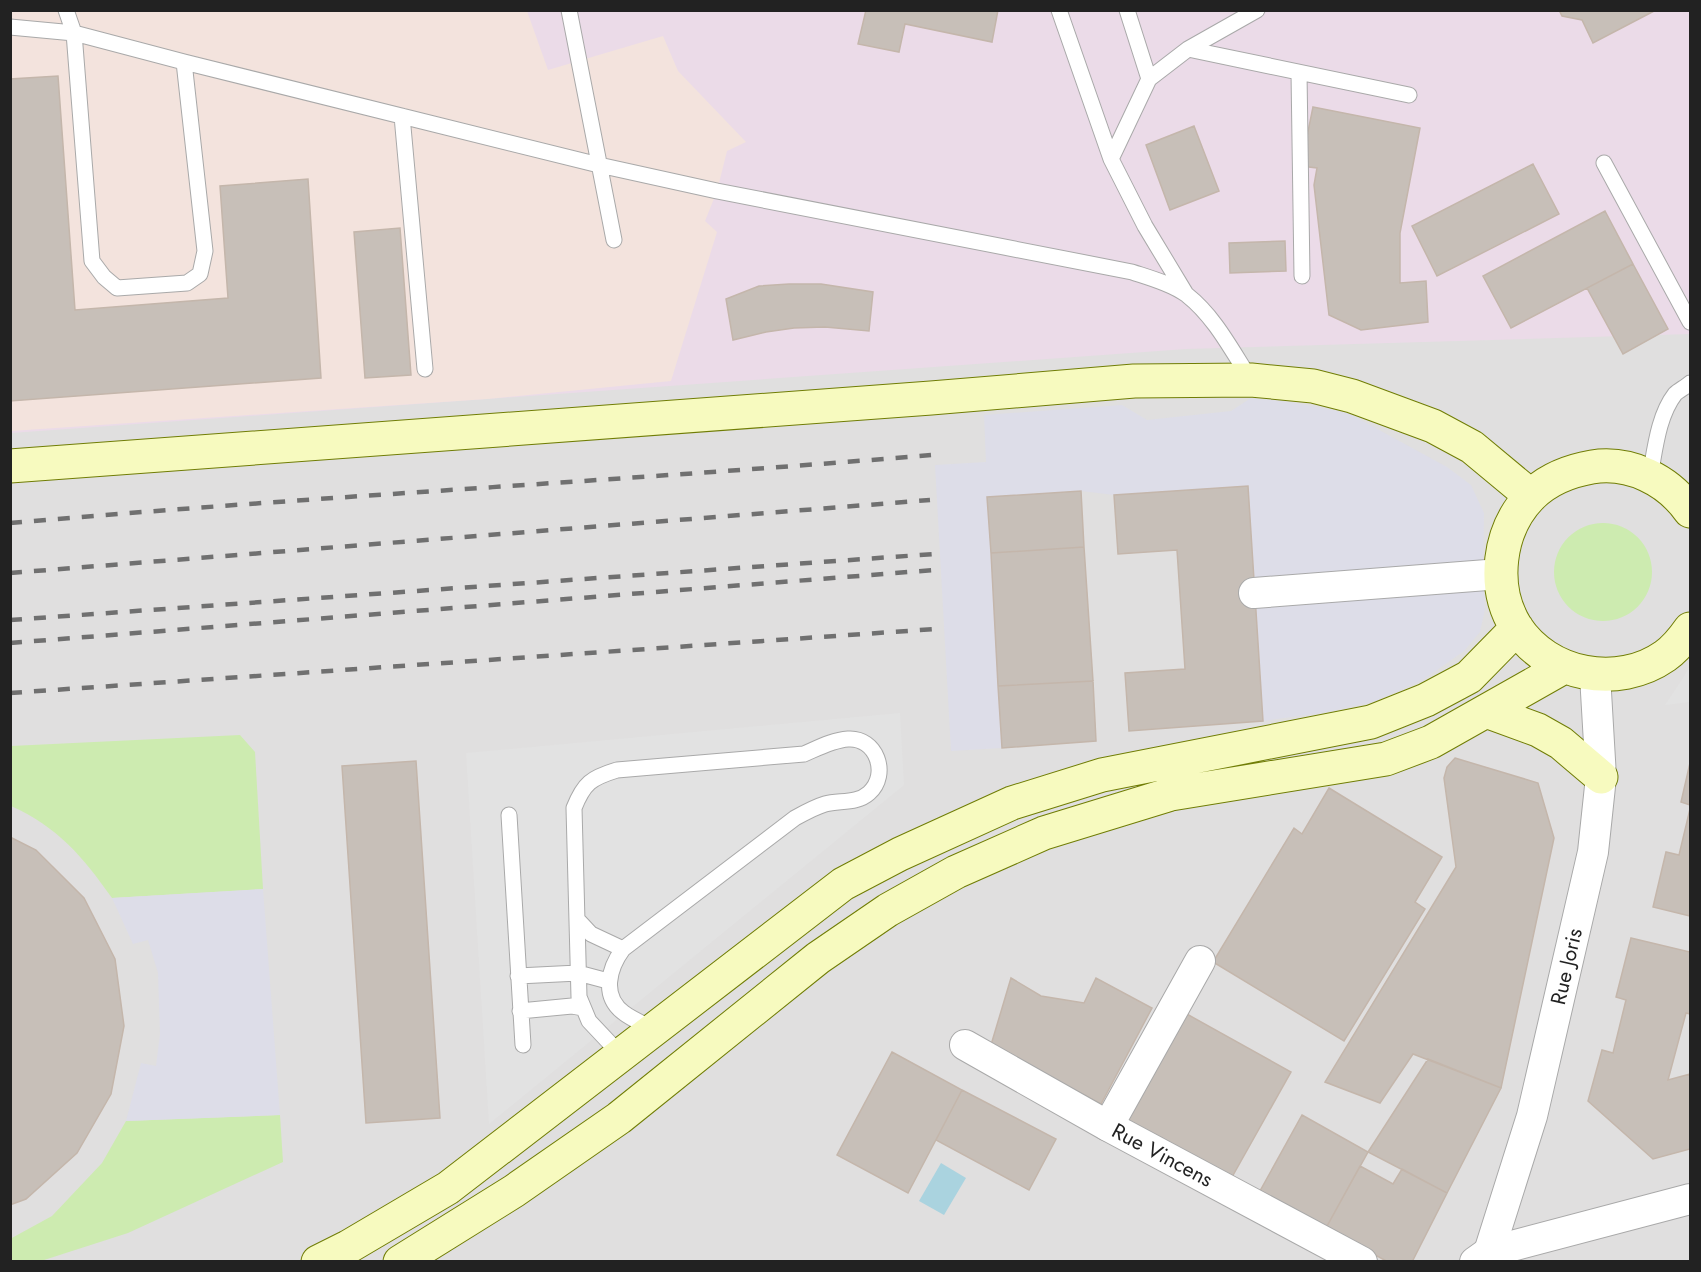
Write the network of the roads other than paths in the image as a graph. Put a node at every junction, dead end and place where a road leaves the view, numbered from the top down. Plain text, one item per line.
1 (66, 10) edge
2 (569, 10) edge
3 (1059, 10) edge
4 (1126, 10) edge
5 (1257, 10) edge
6 (10, 27) edge
7 (74, 33) junction
8 (1188, 49) junction
9 (184, 62) junction
10 (1299, 72) junction
11 (1149, 79) junction
12 (1409, 95) dead end
13 (402, 116) junction
14 (1111, 159) junction
15 (1604, 163) dead end
16 (599, 165) junction
17 (614, 240) dead end
18 (1302, 276) dead end
19 (1187, 295) junction
20 (1690, 322) edge
21 (425, 369) dead end
22 (1251, 380) junction
23 (1690, 383) edge
24 (10, 466) edge
25 (1650, 476) junction
26 (1531, 496) junction
27 (1690, 511) edge
28 (1500, 574) junction
29 (1254, 592) dead end
30 (1517, 628) junction
31 (1690, 629) edge
32 (1564, 667) junction
33 (1595, 675) junction
34 (1486, 711) junction
35 (1601, 777) junction
36 (509, 815) dead end
37 (577, 919) junction
38 (623, 948) junction
39 (1200, 961) dead end
40 (578, 973) junction
41 (518, 976) junction
42 (608, 981) junction
43 (584, 1008) junction
44 (520, 1011) junction
45 (655, 1030) junction
46 (523, 1045) dead end
47 (965, 1045) dead end
48 (621, 1055) junction
49 (1108, 1126) junction
50 (1690, 1199) edge
51 (1482, 1257) edge
52 (318, 1262) edge
53 (400, 1262) edge
54 (1362, 1262) edge

1 - 7 lane
2 - 16 lane
3 - 14 lane
4 - 11 lane
5 - 8 lane
6 - 7 lane
7 - 9 lane
7 - 9 lane
8 - 10 lane
8 - 11 lane
9 - 13 lane
10 - 12 lane
10 - 18 lane
11 - 14 lane
13 - 16 lane
13 - 21 lane
14 - 19 lane
15 - 20 lane
16 - 17 lane
16 - 19 lane
19 - 22 lane
22 - 24 street
22 - 26 street
23 - 25 lane
25 - 26 street
25 - 27 street
26 - 28 street
28 - 29 street
28 - 30 street
30 - 32 street
30 - 45 street
31 - 33 street
32 - 33 street
32 - 34 street
33 - 35 street, Rue Joris
34 - 35 street
34 - 53 street
35 - 51 street, Rue Joris
36 - 41 lane
37 - 38 lane
37 - 38 lane
37 - 40 lane
38 - 42 lane
39 - 49 street
40 - 41 lane
40 - 42 lane
40 - 43 lane
41 - 44 lane
42 - 45 lane
43 - 44 lane
43 - 48 lane
44 - 46 lane
45 - 48 street
47 - 49 street, Rue Vincens
48 - 52 street
49 - 54 street, Rue Vincens
50 - 51 street

